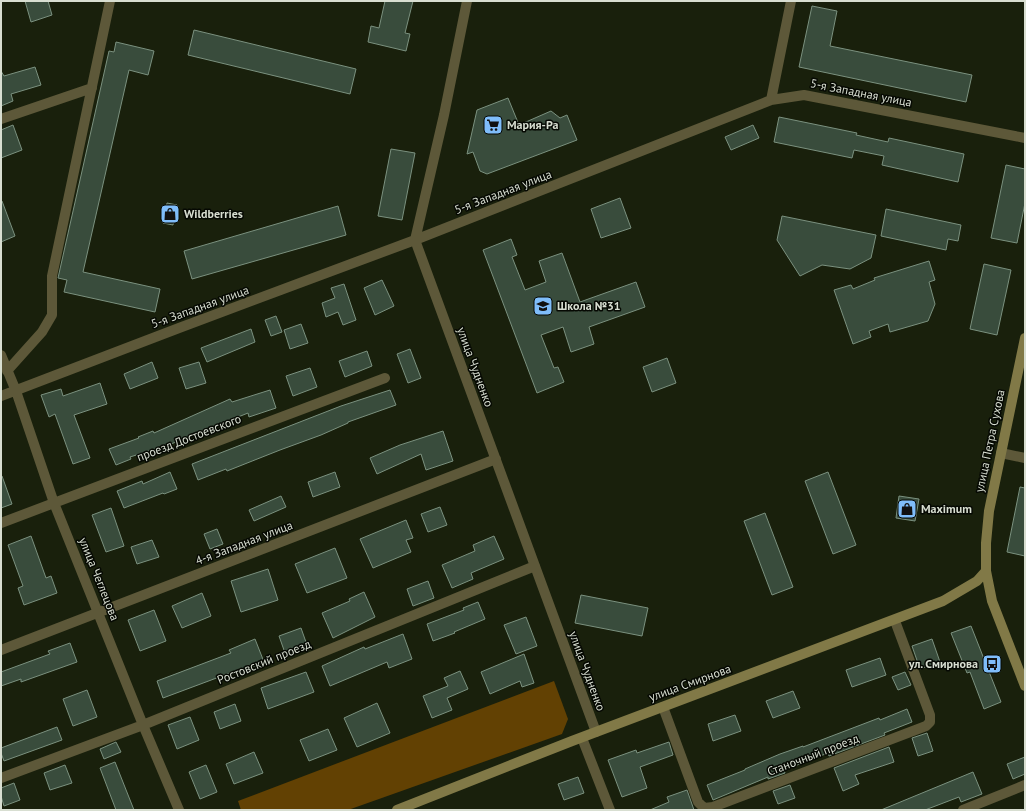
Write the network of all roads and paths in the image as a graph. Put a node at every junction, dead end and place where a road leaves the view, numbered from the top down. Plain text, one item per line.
1 (110, 1) edge
2 (467, 1) edge
3 (791, 1) edge
4 (92, 88) junction
5 (771, 100) junction
6 (1, 119) edge
7 (1025, 138) edge
8 (415, 240) junction
9 (1025, 338) edge
10 (1, 355) edge
11 (7, 371) junction
12 (385, 378) dead end
13 (16, 391) junction
14 (1, 396) edge
15 (1001, 453) junction
16 (1025, 458) edge
17 (496, 459) junction
18 (54, 503) junction
19 (1, 523) edge
20 (535, 566) junction
21 (986, 571) junction
22 (98, 612) junction
23 (895, 621) junction
24 (1, 650) edge
25 (1025, 686) edge
26 (663, 708) junction
27 (143, 725) junction
28 (596, 732) junction
29 (582, 738) junction
30 (1, 778) edge
31 (1025, 785) edge
32 (179, 810) edge
33 (396, 810) edge
34 (610, 810) edge
35 (963, 810) edge

1 - 4 street
2 - 8 street
3 - 5 street
4 - 6 street
4 - 11 street
5 - 7 street, 5-я Западная улица
5 - 8 street, 5-я Западная улица
8 - 13 street, 5-я Западная улица
8 - 17 street, улица Чудненко
9 - 15 street, улица Петра Сухова
10 - 11 street, улица Чеглецова
11 - 13 street, улица Чеглецова
12 - 18 street, проезд Достоевского
13 - 14 street, 5-я Западная улица
13 - 18 street, улица Чеглецова
15 - 16 street
15 - 21 street, улица Петра Сухова
17 - 20 street, улица Чудненко
17 - 22 street, 4-я Западная улица
18 - 19 street, проезд Достоевского
18 - 22 street, улица Чеглецова
20 - 27 street, Ростовский проезд
20 - 28 street, улица Чудненко
21 - 23 street, улица Смирнова
21 - 25 street, улица Петра Сухова
22 - 24 street, 4-я Западная улица
22 - 27 street, улица Чеглецова
23 - 26 street, улица Смирнова
23 - 26 street, Станочный проезд
26 - 28 street, улица Смирнова
27 - 30 street, Ростовский проезд
27 - 32 street, улица Чеглецова
28 - 29 street, улица Смирнова
29 - 33 street, улица Смирнова
29 - 34 street
31 - 35 street

